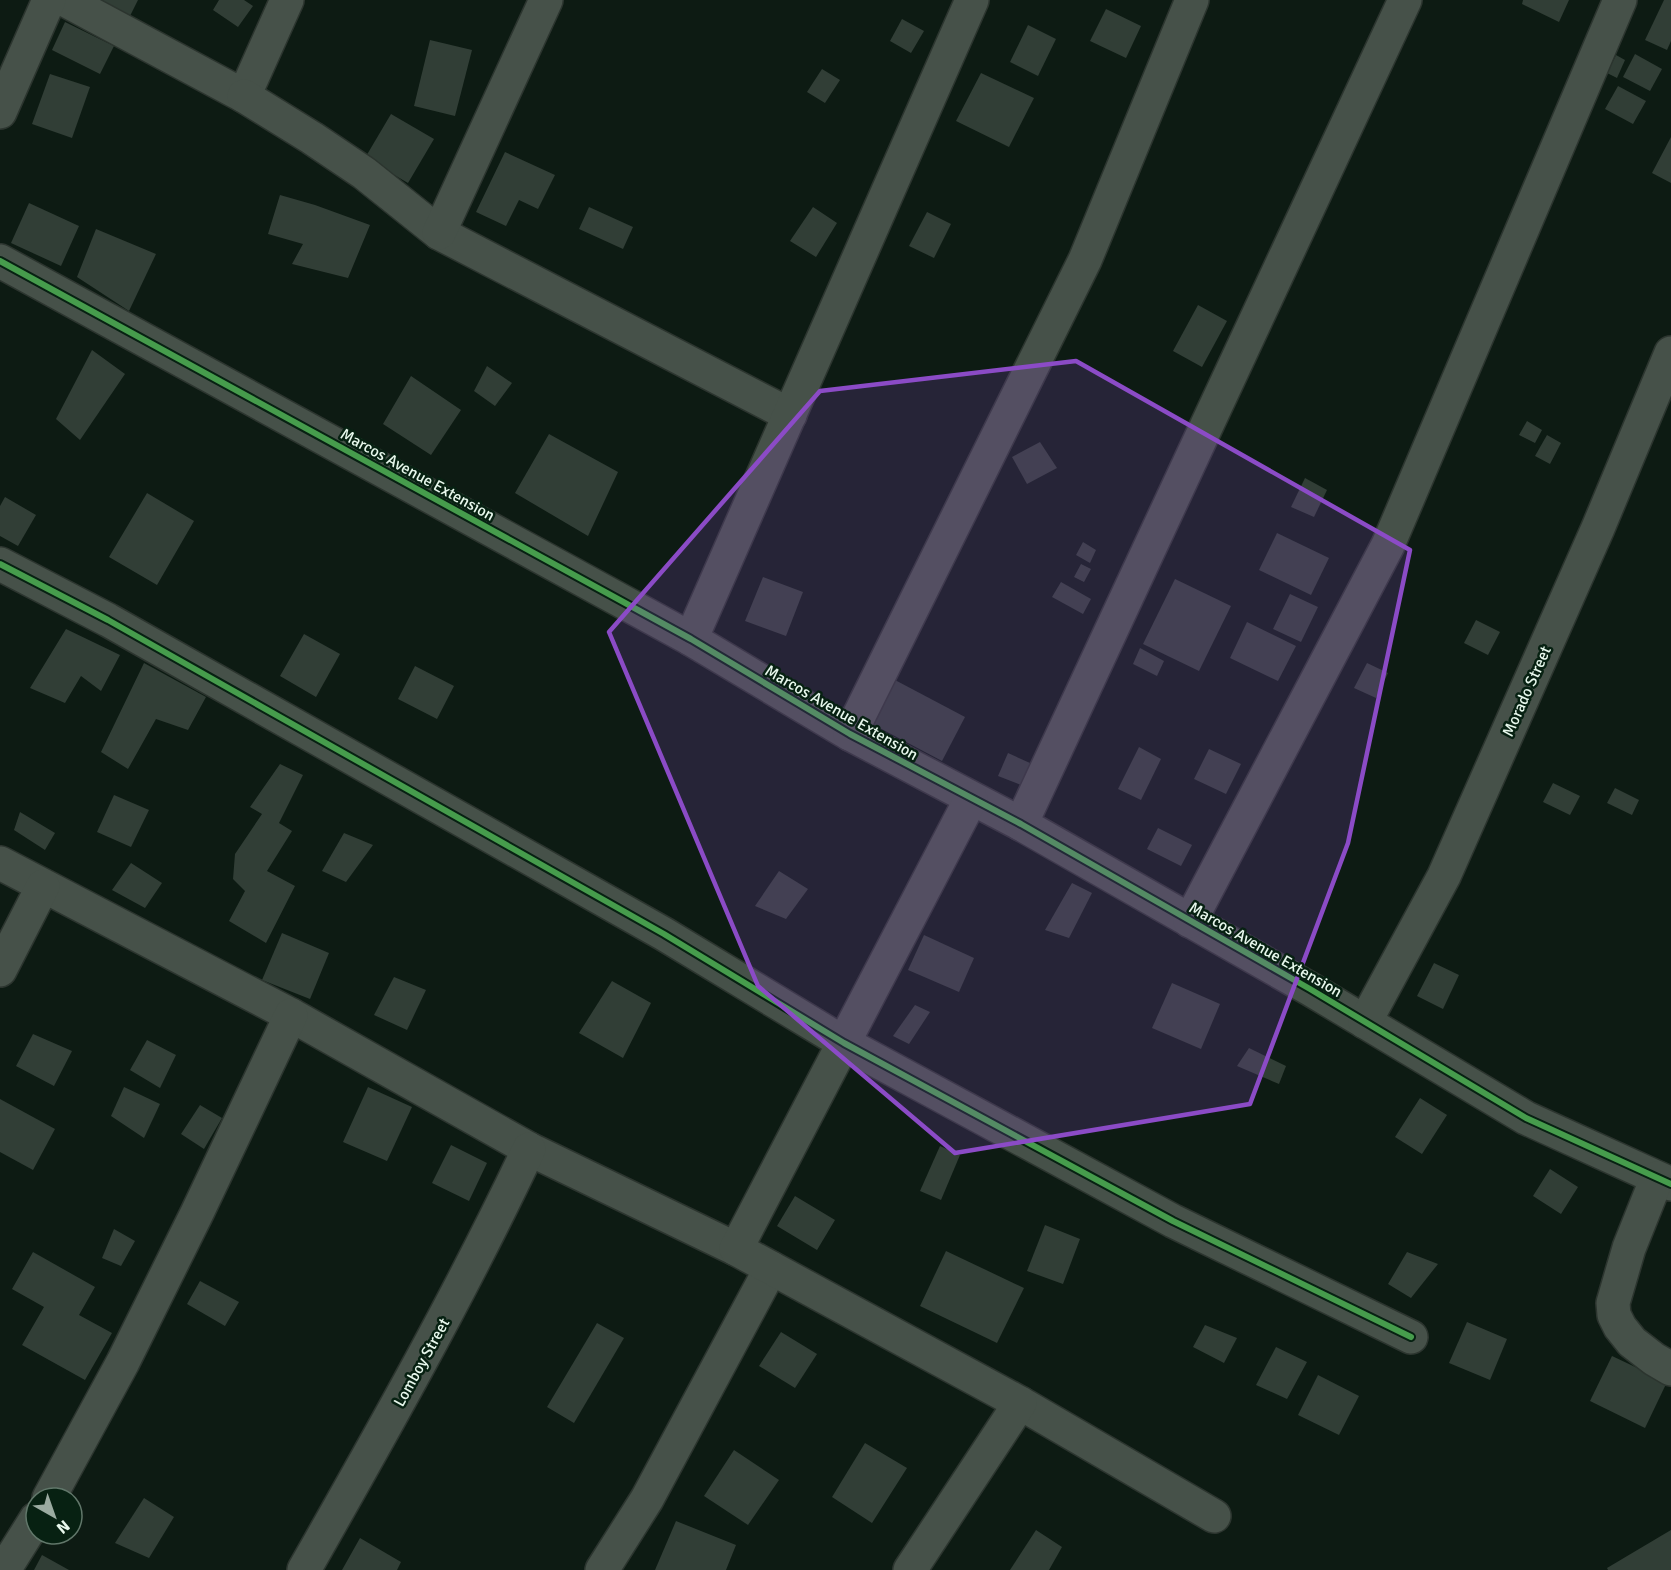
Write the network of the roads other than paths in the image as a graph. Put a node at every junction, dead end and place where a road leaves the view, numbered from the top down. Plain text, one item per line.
1 (49, 0) edge
2 (65, 0) edge
3 (287, 0) edge
4 (546, 0) edge
5 (972, 0) edge
6 (1192, 0) edge
7 (1405, 0) edge
8 (1620, 0) edge
9 (244, 96) junction
10 (0, 112) edge
11 (439, 233) junction
12 (0, 261) edge
13 (1671, 353) edge
14 (790, 415) junction
15 (0, 564) edge
16 (691, 639) junction
17 (850, 734) junction
18 (971, 799) junction
19 (1021, 824) junction
20 (0, 863) edge
21 (44, 886) junction
22 (1190, 921) junction
23 (0, 970) edge
24 (291, 1016) junction
25 (1365, 1022) junction
26 (844, 1043) junction
27 (529, 1149) junction
28 (1664, 1181) edge
29 (736, 1250) junction
30 (771, 1268) junction
31 (1411, 1337) dead end
32 (1671, 1369) edge
33 (1020, 1403) junction
34 (56, 1486) edge
35 (1214, 1516) dead end
36 (24, 1538) edge
37 (4, 1570) edge
38 (304, 1570) edge
39 (603, 1570) edge
40 (910, 1570) edge

1 - 10 street
2 - 9 street
3 - 9 street
4 - 11 street
5 - 14 street
6 - 17 street
7 - 19 street
8 - 22 street
9 - 11 street
11 - 14 street
12 - 16 street, Marcos Avenue Extension
13 - 25 street, Morado Street
14 - 16 street
15 - 26 street
16 - 17 street, Marcos Avenue Extension
17 - 18 street, Marcos Avenue Extension
18 - 19 street, Marcos Avenue Extension
18 - 26 street
19 - 22 street, Marcos Avenue Extension
20 - 21 street
21 - 23 street
21 - 24 street
22 - 25 street, Marcos Avenue Extension
24 - 27 street
24 - 34 street
25 - 28 street, Marcos Avenue Extension
26 - 29 street
26 - 31 street
27 - 29 street
27 - 38 street, Lomboy Street
28 - 32 street
29 - 30 street
30 - 33 street
30 - 39 street
33 - 35 street
33 - 40 street
36 - 37 street

